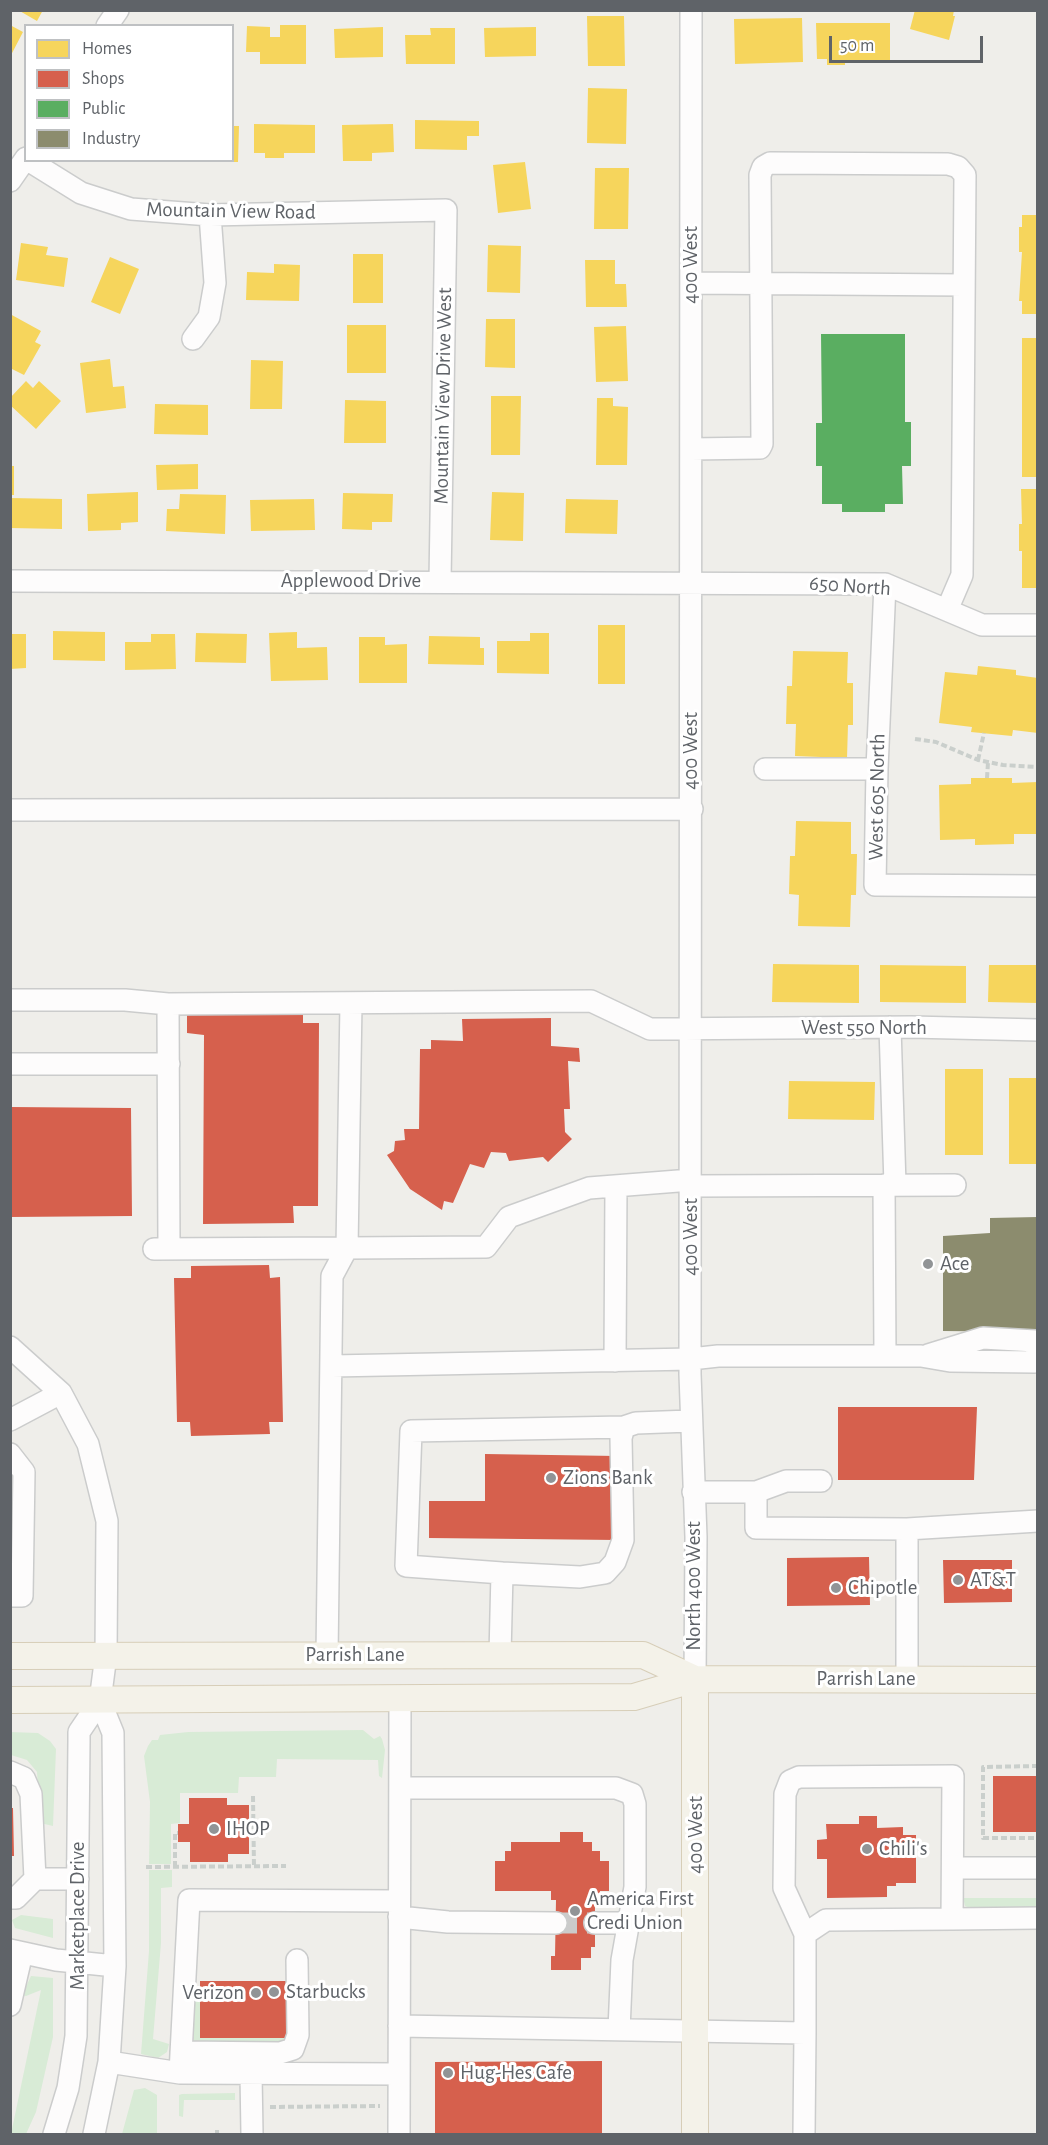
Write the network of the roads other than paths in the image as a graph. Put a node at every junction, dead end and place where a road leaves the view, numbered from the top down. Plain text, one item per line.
1 (118, 10) edge
2 (691, 10) edge
3 (108, 24) edge
4 (10, 150) edge
5 (24, 158) edge
6 (24, 162) edge
7 (31, 162) edge
8 (10, 181) edge
9 (446, 210) joint
10 (210, 215) junction
11 (691, 283) junction
12 (761, 284) junction
13 (964, 285) junction
14 (193, 339) dead end
15 (691, 449) junction
16 (10, 580) edge
17 (440, 581) junction
18 (691, 581) junction
19 (885, 584) junction
20 (947, 610) junction
21 (1038, 625) edge
22 (765, 769) dead end
23 (877, 769) junction
24 (692, 809) junction
25 (10, 810) edge
26 (1038, 886) edge
27 (10, 1000) edge
28 (351, 1003) junction
29 (168, 1004) junction
30 (890, 1027) junction
31 (690, 1029) junction
32 (1038, 1030) edge
33 (10, 1064) edge
34 (169, 1065) junction
35 (691, 1183) junction
36 (890, 1185) junction
37 (955, 1185) dead end
38 (616, 1186) junction
39 (347, 1248) junction
40 (10, 1347) edge
41 (1036, 1348) edge
42 (885, 1356) junction
43 (691, 1359) junction
44 (615, 1361) junction
45 (332, 1366) junction
46 (61, 1394) junction
47 (10, 1420) edge
48 (690, 1421) junction
49 (624, 1427) junction
50 (10, 1454) edge
51 (820, 1481) dead end
52 (693, 1492) junction
53 (756, 1492) junction
54 (1038, 1521) edge
55 (907, 1529) junction
56 (502, 1573) junction
57 (10, 1596) edge
58 (106, 1655) junction
59 (327, 1655) junction
60 (500, 1655) junction
61 (10, 1656) edge
62 (695, 1679) junction
63 (907, 1679) junction
64 (1038, 1680) edge
65 (400, 1698) junction
66 (10, 1700) edge
67 (100, 1701) junction
68 (10, 1772) edge
69 (400, 1788) junction
70 (953, 1868) junction
71 (1038, 1868) edge
72 (35, 1879) junction
73 (78, 1879) junction
74 (12, 1893) edge
75 (399, 1909) junction
76 (1038, 1918) edge
77 (952, 1919) junction
78 (556, 1923) tunnel mouth
79 (595, 1923) tunnel mouth
80 (630, 1923) junction
81 (805, 1934) junction
82 (16, 1952) edge
83 (297, 1960) dead end
84 (77, 1962) junction
85 (115, 1966) junction
86 (11, 2001) edge
87 (399, 2026) junction
88 (619, 2030) junction
89 (696, 2032) junction
90 (806, 2032) junction
91 (181, 2052) junction
92 (109, 2062) junction
93 (180, 2073) junction
94 (251, 2074) junction
95 (399, 2074) junction
96 (54, 2134) edge
97 (94, 2134) edge
98 (252, 2134) edge
99 (399, 2134) edge
100 (695, 2134) edge
101 (804, 2134) edge

1 - 3 street
2 - 11 street, 400 West
4 - 5 street, Mountain View Road
6 - 8 street
7 - 10 street, Mountain View Road
9 - 10 street, Mountain View Road
9 - 17 street, Mountain View Drive West
10 - 14 street
11 - 12 street
11 - 15 street, 400 West
12 - 13 street
12 - 13 street
12 - 15 street
13 - 20 street
15 - 18 street, 400 West
16 - 17 street, Applewood Drive
17 - 18 street, Applewood Drive
18 - 19 street, 650 North
18 - 24 street, 400 West
19 - 20 street, 650 North
19 - 23 street, West 605 North
20 - 21 street, 650 North
22 - 23 street
23 - 26 street, West 605 North
24 - 25 street
24 - 31 street, 400 West
27 - 29 street, West 550 North
28 - 29 street, West 550 North
28 - 31 street, West 550 North
28 - 39 street
29 - 34 street
30 - 31 street, West 550 North
30 - 32 street, West 550 North
30 - 36 street
31 - 35 street, 400 West
33 - 34 street
34 - 39 street
35 - 36 street
35 - 38 street
35 - 43 street, 400 West
36 - 37 street
36 - 42 street
38 - 39 street
38 - 44 street
39 - 45 street
40 - 46 street, Marketplace Drive
41 - 42 street
42 - 43 street
43 - 44 street
43 - 48 street, 400 West
44 - 45 street
45 - 59 street
46 - 47 street
46 - 58 street, Marketplace Drive
48 - 49 street
48 - 52 street, 400 West
49 - 56 street
49 - 56 street
50 - 57 street
51 - 53 street
52 - 53 street
52 - 62 street, North 400 West
53 - 55 street
54 - 55 street
55 - 63 street
56 - 60 street
58 - 59 main road, Parrish Lane
58 - 61 main road, Parrish Lane
58 - 67 street, Marketplace Drive
59 - 60 main road, Parrish Lane
60 - 62 main road, Parrish Lane
62 - 63 main road, Parrish Lane
62 - 65 main road, Parrish Lane
62 - 89 main road, 400 West
63 - 64 main road, Parrish Lane
65 - 67 main road, Parrish Lane
65 - 69 street
66 - 67 main road, Parrish Lane
67 - 73 street, Marketplace Drive
67 - 85 street, Marketplace Drive
68 - 72 street
69 - 75 street
69 - 80 street
70 - 71 street
70 - 77 street
70 - 81 street
72 - 73 street
72 - 74 street
73 - 84 street, Marketplace Drive
75 - 78 street
75 - 87 street
75 - 91 street
76 - 77 street
77 - 81 street
79 - 80 street
80 - 88 street
81 - 90 street
82 - 84 street
82 - 86 street
83 - 91 street
84 - 85 street
84 - 96 street, Marketplace Drive
85 - 92 street, Marketplace Drive
87 - 88 street
87 - 95 street
88 - 89 street
89 - 90 street
89 - 100 main road, 400 West
90 - 101 street
91 - 93 street
92 - 93 street
92 - 97 street, Marketplace Drive
93 - 94 street
94 - 95 street
94 - 98 street
95 - 99 street

